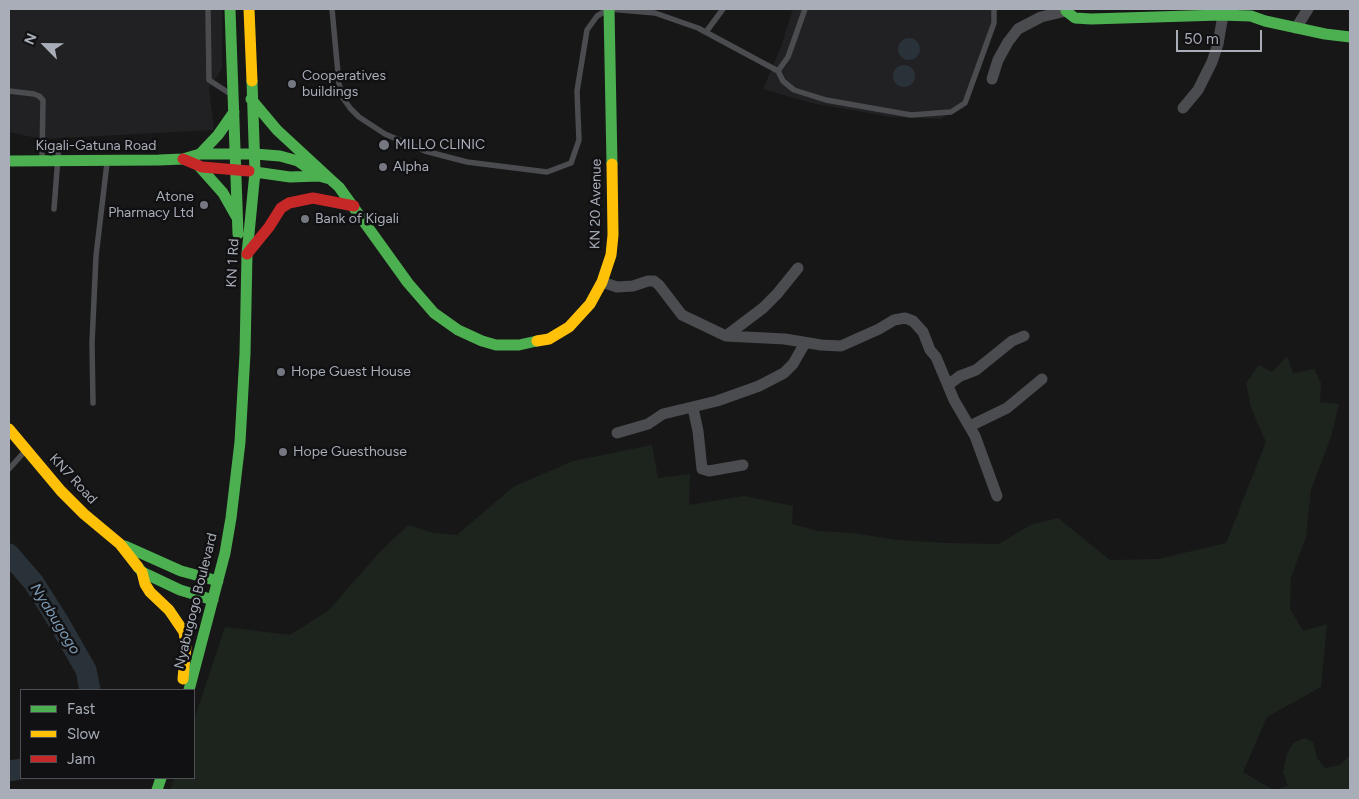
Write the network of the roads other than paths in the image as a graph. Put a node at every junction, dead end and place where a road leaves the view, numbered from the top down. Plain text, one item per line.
1 (208, 9) edge
2 (230, 9) edge
3 (249, 9) edge
4 (332, 9) edge
5 (609, 9) edge
6 (723, 9) edge
7 (805, 9) edge
8 (994, 9) edge
9 (1308, 9) edge
10 (1066, 10) edge
11 (1252, 12) edge
12 (1223, 15) junction
13 (1296, 28) junction
14 (706, 32) junction
15 (1350, 37) edge
16 (778, 71) junction
17 (992, 79) dead end
18 (9, 91) edge
19 (234, 96) junction
20 (251, 99) junction
21 (1183, 108) dead end
22 (234, 112) junction
23 (59, 144) dead end
24 (236, 153) junction
25 (200, 154) junction
26 (255, 154) junction
27 (183, 159) junction
28 (42, 160) junction
29 (58, 160) junction
30 (108, 160) junction
31 (16, 163) edge
32 (198, 166) junction
33 (236, 170) junction
34 (255, 172) junction
35 (324, 178) junction
36 (354, 206) junction
37 (54, 209) dead end
38 (238, 220) junction
39 (247, 254) junction
40 (798, 268) dead end
41 (602, 282) junction
42 (726, 336) junction
43 (1024, 336) dead end
44 (805, 343) junction
45 (1042, 379) dead end
46 (948, 385) junction
47 (93, 403) dead end
48 (693, 408) junction
49 (970, 426) junction
50 (9, 429) edge
51 (616, 433) dead end
52 (26, 449) junction
53 (743, 465) dead end
54 (9, 469) edge
55 (997, 496) dead end
56 (229, 515) junction
57 (120, 544) junction
58 (142, 572) junction
59 (215, 580) junction
60 (210, 599) junction
61 (184, 689) edge

1 - 19 lane
2 - 19 main road, KN 1 Rd
3 - 20 main road, KN 1 Rd
4 - 5 lane
5 - 14 lane
5 - 41 main road, KN 20 Avenue
6 - 14 lane
7 - 16 lane
8 - 16 lane
9 - 13 street
10 - 12 main road
10 - 17 street
11 - 12 main road
11 - 13 main road
12 - 21 street
13 - 15 main road
14 - 16 lane
18 - 28 lane
19 - 22 main road, KN 1 Rd
20 - 26 main road, KN 1 Rd
20 - 35 main road
22 - 24 main road, KN 1 Rd
22 - 25 main road
23 - 29 lane
24 - 25 main road, Kigali-Gatuna Road
24 - 26 main road, Kigali-Gatuna Road
24 - 33 main road, KN 1 Rd
25 - 27 main road, Kigali-Gatuna Road
26 - 34 main road, KN 1 Rd
26 - 35 main road, KN 20 Avenue
27 - 30 main road, Kigali-Gatuna Road
27 - 32 main road, Kigali-Gatuna Road
28 - 29 main road, Kigali-Gatuna Road
28 - 31 main road, Kigali-Gatuna Road
29 - 30 main road, Kigali-Gatuna Road
29 - 37 lane
30 - 47 lane
32 - 33 main road, Kigali-Gatuna Road
32 - 38 main road
33 - 34 main road, Kigali-Gatuna Road
33 - 38 main road, KN 1 Rd
34 - 35 main road
34 - 39 main road, KN 1 Rd
35 - 36 main road, KN 20 Avenue
36 - 39 main road
36 - 41 main road, KN 20 Avenue
38 - 56 main road, KN 1 Rd
39 - 56 main road, KN 1 Rd
40 - 42 street
41 - 42 street
42 - 44 street
43 - 46 street
44 - 46 street
44 - 48 street
45 - 49 street
46 - 49 street
48 - 51 street
48 - 53 street
49 - 55 street
50 - 52 main road, KN7 Road
52 - 54 lane
52 - 57 main road, KN7 Road
56 - 59 main road, Nyabugogo Boulevard
57 - 58 main road, KN7 Road
57 - 59 main road, KN7 Road
58 - 60 main road, KN7 Road
58 - 61 main road
59 - 60 main road, Nyabugogo Boulevard
60 - 61 main road, Nyabugogo Boulevard

